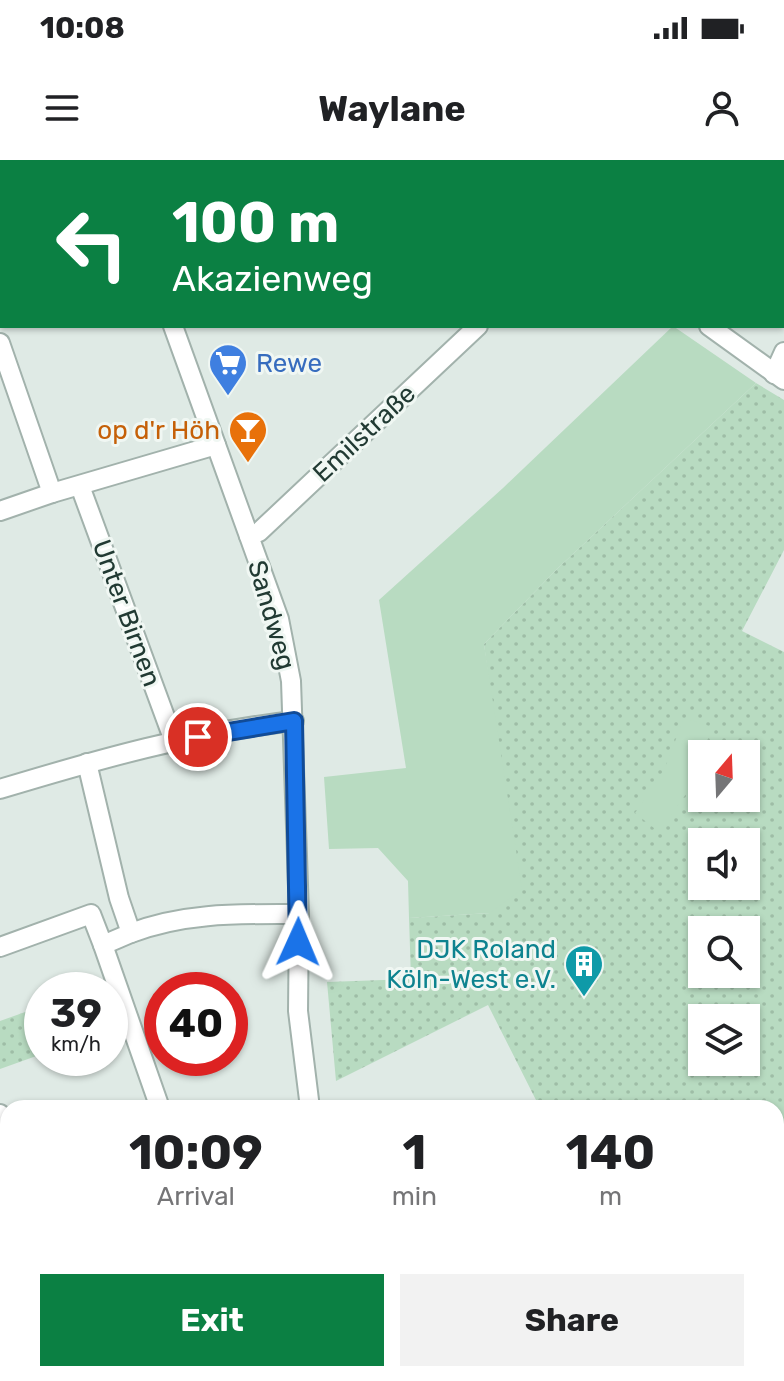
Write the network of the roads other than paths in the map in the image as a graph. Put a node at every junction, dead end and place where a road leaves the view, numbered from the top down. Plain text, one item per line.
1 (174, 328) edge
2 (476, 328) edge
3 (712, 328) edge
4 (0, 343) edge
5 (784, 352) edge
6 (779, 377) edge
7 (216, 445) junction
8 (80, 486) junction
9 (52, 493) junction
10 (0, 511) edge
11 (249, 536) junction
12 (294, 721) junction
13 (174, 741) junction
14 (87, 763) junction
15 (0, 789) edge
16 (299, 914) junction
17 (131, 933) junction
18 (103, 945) junction
19 (0, 947) edge
20 (157, 1100) edge
21 (309, 1100) edge

1 - 7 street, Sandweg
2 - 11 street, Emilstraße
3 - 6 street
4 - 9 street
5 - 6 street
7 - 8 street
7 - 11 street, Sandweg
8 - 9 street
8 - 13 street, Unter Birnen
9 - 10 street
11 - 12 street, Sandweg
12 - 13 street
12 - 16 street, Sandweg
13 - 14 street
14 - 15 street
14 - 17 street
16 - 17 street
16 - 21 street, Sandweg
17 - 18 street
18 - 19 street
18 - 20 street

